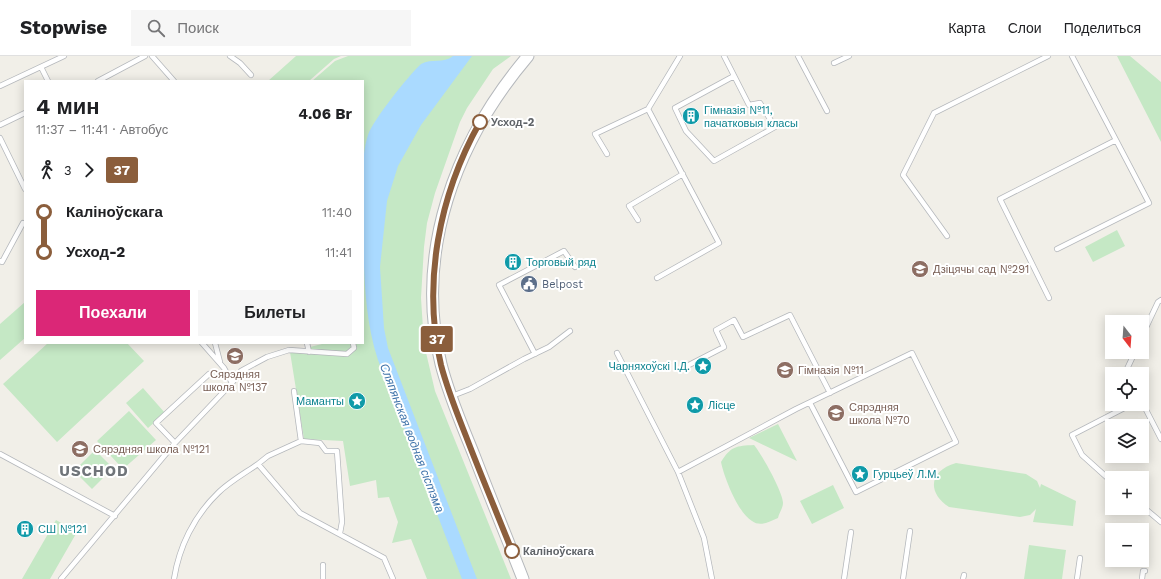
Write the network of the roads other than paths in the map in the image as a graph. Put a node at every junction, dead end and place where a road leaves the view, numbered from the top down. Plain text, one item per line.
1 (64, 56) edge
2 (145, 56) edge
3 (152, 56) edge
4 (230, 56) edge
5 (528, 56) edge
6 (680, 56) edge
7 (724, 56) edge
8 (798, 56) edge
9 (849, 56) edge
10 (1048, 56) edge
11 (1072, 56) edge
12 (834, 63) dead end
13 (41, 67) junction
14 (251, 75) dead end
15 (734, 76) junction
16 (48, 80) edge
17 (100, 80) edge
18 (173, 80) edge
19 (0, 86) edge
20 (648, 109) junction
21 (827, 111) dead end
22 (24, 113) edge
23 (0, 125) edge
24 (0, 138) edge
25 (1116, 140) junction
26 (607, 154) dead end
27 (682, 174) junction
28 (24, 188) edge
29 (638, 220) dead end
30 (23, 223) dead end
31 (947, 236) dead end
32 (1057, 249) dead end
33 (0, 261) edge
34 (576, 267) dead end
35 (657, 278) dead end
36 (1049, 298) dead end
37 (1161, 300) edge
38 (1149, 321) edge
39 (570, 331) dead end
40 (203, 344) edge
41 (215, 344) edge
42 (307, 344) edge
43 (353, 344) edge
44 (309, 352) junction
45 (617, 353) dead end
46 (535, 354) junction
47 (221, 363) junction
48 (687, 366) dead end
49 (209, 374) dead end
50 (232, 383) junction
51 (294, 391) dead end
52 (830, 393) junction
53 (450, 396) junction
54 (810, 403) junction
55 (1118, 411) edge
56 (1147, 411) edge
57 (1161, 439) edge
58 (301, 441) junction
59 (175, 443) junction
60 (0, 454) edge
61 (258, 464) junction
62 (678, 472) junction
63 (1105, 476) edge
64 (1149, 512) edge
65 (115, 516) junction
66 (1161, 522) edge
67 (910, 531) dead end
68 (851, 532) dead end
69 (340, 533) junction
70 (1080, 558) dead end
71 (323, 565) dead end
72 (1145, 571) dead end
73 (61, 579) edge
74 (174, 579) edge
75 (323, 579) edge
76 (393, 579) edge
77 (523, 579) edge
78 (712, 579) edge
79 (844, 579) edge
80 (903, 579) edge
81 (1077, 579) edge
82 (1142, 579) edge

1 - 13 lane
2 - 17 lane
3 - 18 lane
4 - 14 lane
5 - 53 street
6 - 20 lane
7 - 15 lane
8 - 21 lane
9 - 12 lane
10 - 31 lane
11 - 25 lane
13 - 16 lane
13 - 19 lane
15 - 15 lane
20 - 26 lane
20 - 27 lane
22 - 23 lane
24 - 28 lane
25 - 32 lane
25 - 36 lane
27 - 29 lane
27 - 35 lane
30 - 33 lane
34 - 46 lane
37 - 38 lane
39 - 46 lane
40 - 47 lane
41 - 47 lane
42 - 44 lane
43 - 44 lane
44 - 50 lane
45 - 62 lane
46 - 53 lane
47 - 50 lane
48 - 52 lane
49 - 59 lane
50 - 59 lane
51 - 58 lane
52 - 54 lane
52 - 54 lane
53 - 77 street
54 - 62 lane
55 - 63 lane
56 - 57 lane
58 - 61 lane
58 - 69 lane
59 - 65 lane
60 - 65 lane
61 - 69 lane
61 - 74 lane
62 - 78 lane
64 - 66 lane
65 - 73 lane
67 - 80 lane
68 - 79 lane
69 - 76 lane
70 - 81 lane
71 - 75 lane
72 - 82 lane

